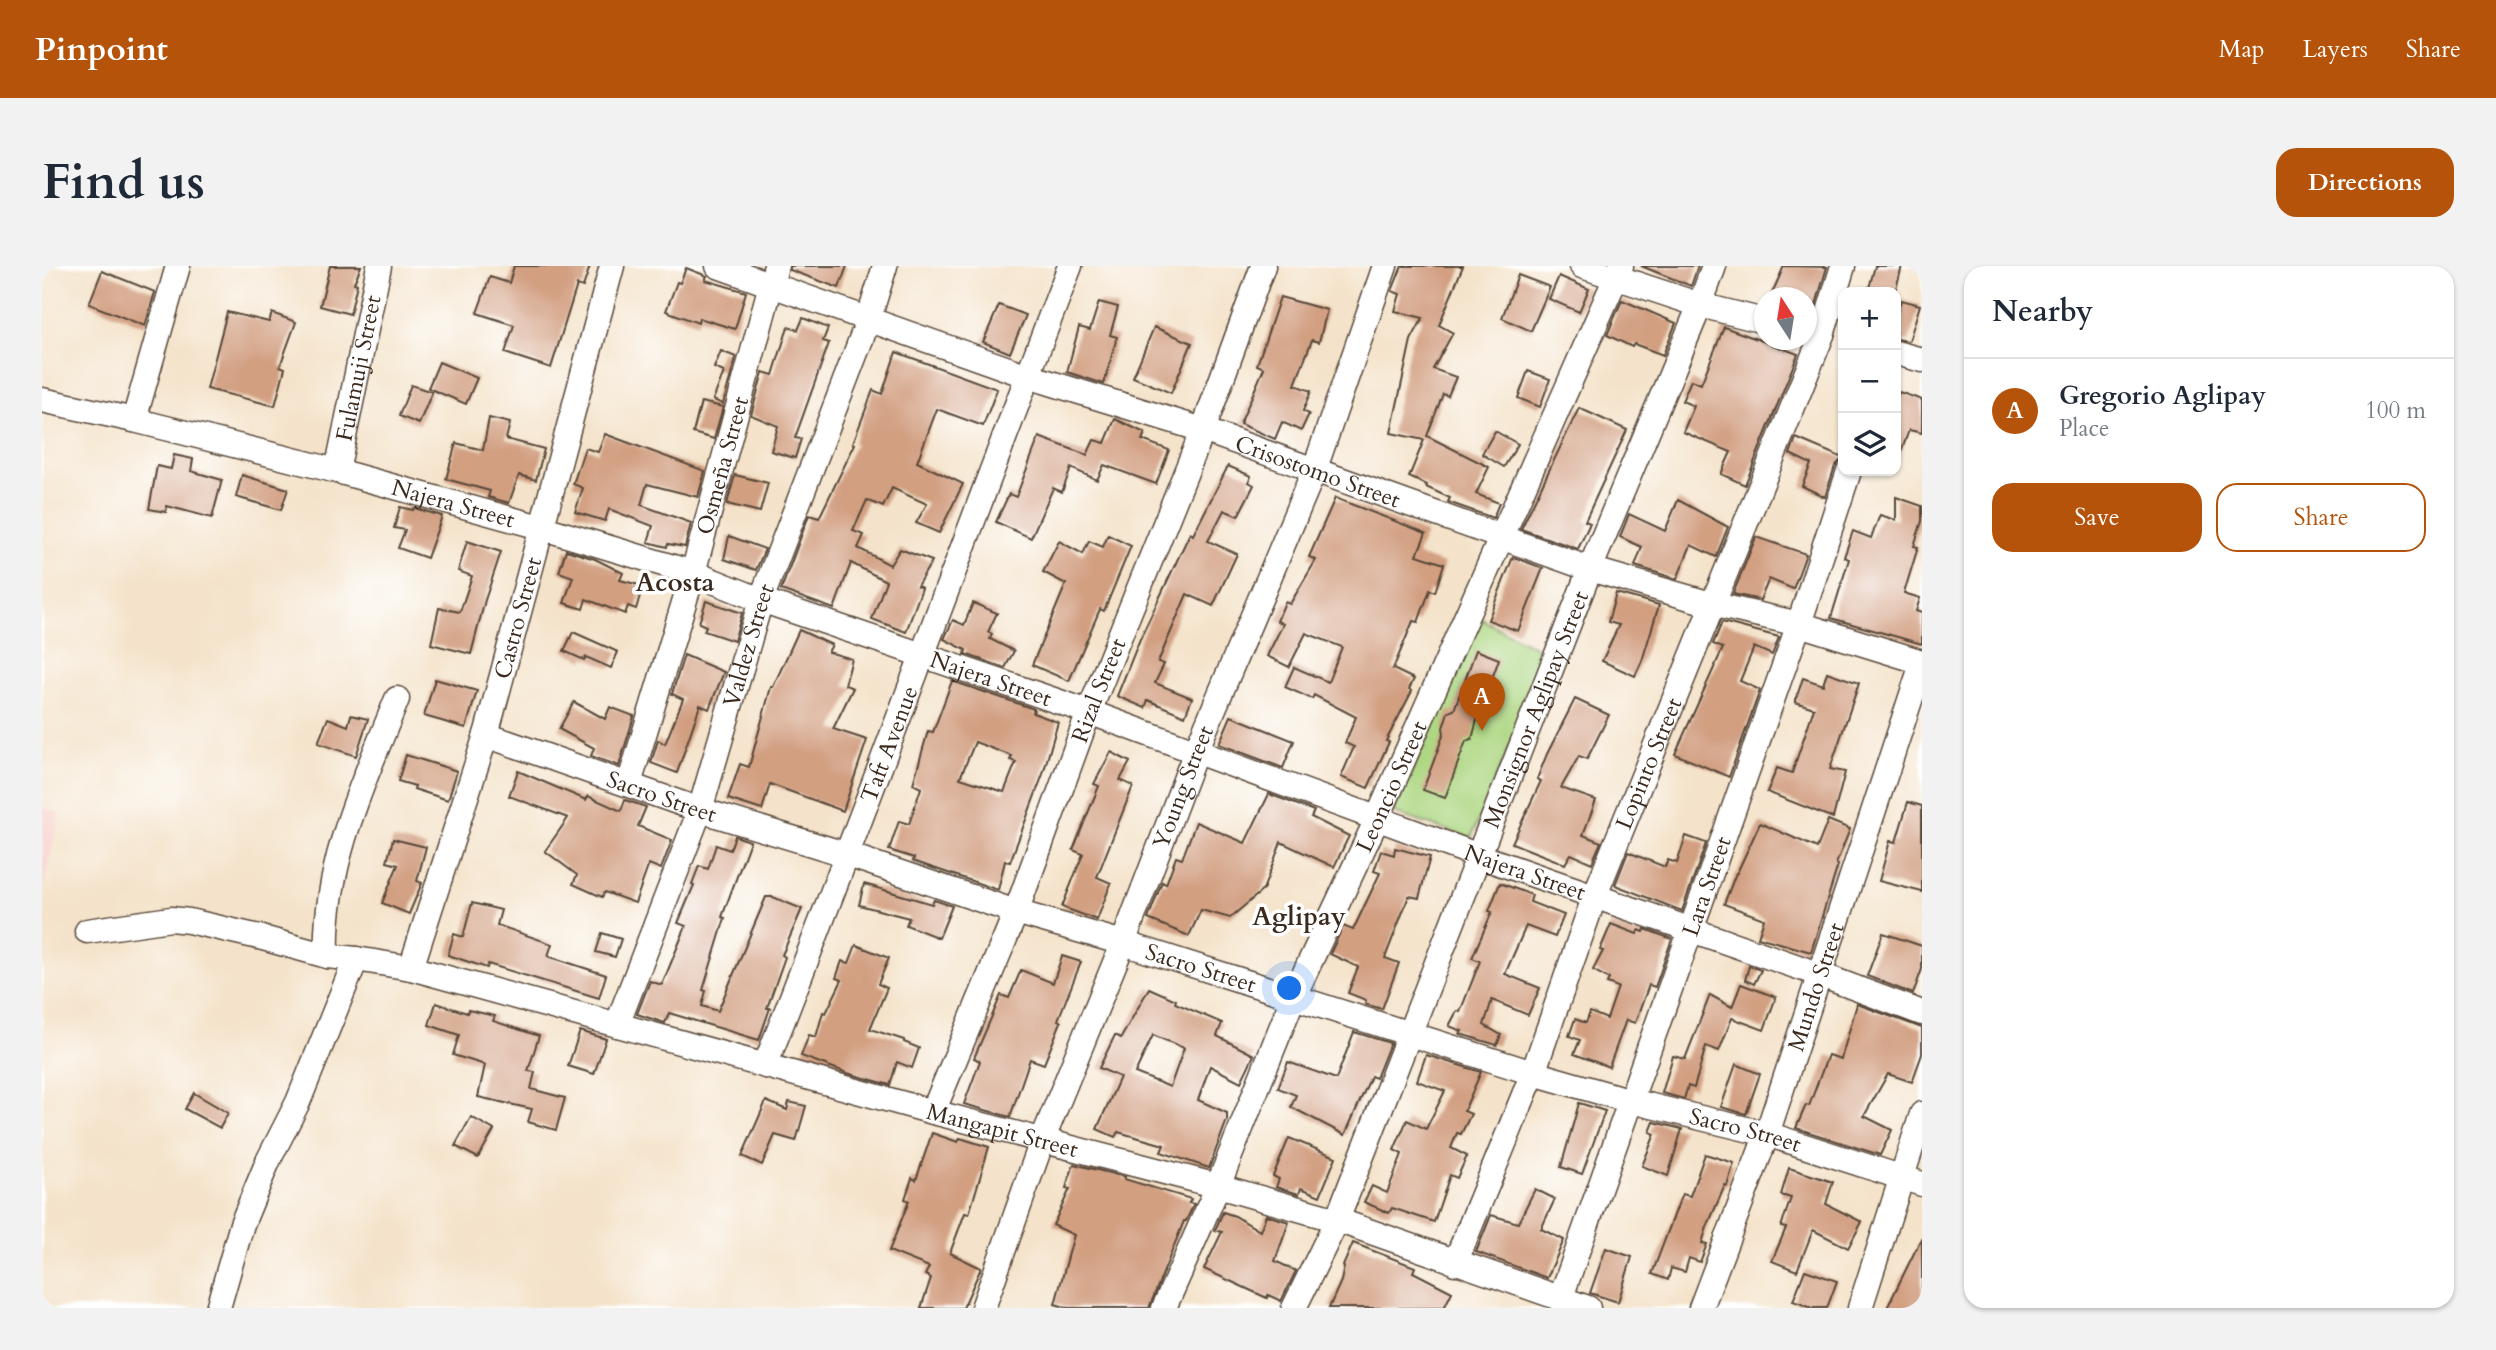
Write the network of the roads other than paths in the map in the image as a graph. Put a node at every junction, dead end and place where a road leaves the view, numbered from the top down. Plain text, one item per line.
1 (178, 266) edge
2 (379, 266) edge
3 (612, 266) edge
4 (718, 266) edge
5 (885, 266) edge
6 (1070, 266) edge
7 (1263, 266) edge
8 (1385, 266) edge
9 (1582, 266) edge
10 (1714, 266) edge
11 (1843, 266) edge
12 (1619, 272) edge
13 (773, 276) edge
14 (1700, 305) junction
15 (1754, 318) edge
16 (868, 321) junction
17 (1824, 336) edge
18 (1901, 355) edge
19 (1922, 360) edge
20 (1028, 376) junction
21 (42, 400) edge
22 (134, 420) junction
23 (1203, 429) junction
24 (337, 471) junction
25 (1314, 471) junction
26 (1847, 476) edge
27 (541, 527) junction
28 (1501, 537) junction
29 (1590, 569) junction
30 (693, 573) junction
31 (761, 600) junction
32 (1711, 604) junction
33 (1799, 624) junction
34 (921, 654) junction
35 (1922, 663) edge
36 (397, 699) dead end
37 (1089, 712) junction
38 (486, 735) junction
39 (1196, 751) junction
40 (629, 784) junction
41 (700, 810) junction
42 (1378, 817) junction
43 (848, 855) junction
44 (1479, 856) junction
45 (1595, 895) junction
46 (1016, 912) junction
47 (87, 931) dead end
48 (1692, 931) junction
49 (1124, 943) junction
50 (327, 956) junction
51 (356, 959) junction
52 (411, 968) junction
53 (1821, 975) junction
54 (1293, 998) junction
55 (1922, 1013) edge
56 (617, 1025) junction
57 (1408, 1033) junction
58 (765, 1066) junction
59 (1533, 1073) junction
60 (1631, 1101) junction
61 (933, 1112) junction
62 (1922, 1114) edge
63 (1767, 1134) junction
64 (1042, 1141) junction
65 (1911, 1181) edge
66 (1218, 1186) junction
67 (1337, 1220) junction
68 (1455, 1263) junction
69 (1560, 1300) junction
70 (218, 1308) edge
71 (983, 1308) edge
72 (1164, 1308) edge
73 (1294, 1308) edge
74 (1588, 1308) edge
75 (1701, 1308) edge
76 (1860, 1308) edge

1 - 22 street
2 - 24 street, Fulamuji Street
3 - 27 street, Castro Street
4 - 13 street, Crisostomo Street
5 - 16 street, Valdez Street
6 - 20 street, Taft Avenue
7 - 23 street, Rizal Street
8 - 25 street, Young Street
9 - 12 street
10 - 14 street, Monsignor Aglipay Street
11 - 17 street, Lopinto Street
12 - 14 street
12 - 28 street, Leoncio Street
13 - 16 street, Crisostomo Street
13 - 30 street, Osmeña Street
14 - 15 street
14 - 29 street, Monsignor Aglipay Street
16 - 20 street, Crisostomo Street
16 - 31 street, Valdez Street
17 - 32 street, Lopinto Street
18 - 19 street
20 - 23 street, Crisostomo Street
20 - 34 street, Taft Avenue
21 - 22 street, Najera Street
22 - 24 street, Najera Street
23 - 25 street, Crisostomo Street
23 - 37 street, Rizal Street
24 - 27 street, Najera Street
25 - 28 street, Crisostomo Street
25 - 39 street, Young Street
26 - 33 street, Lara Street
27 - 30 street, Najera Street
27 - 38 street, Castro Street
28 - 29 street, Crisostomo Street
28 - 42 street, Leoncio Street
29 - 32 street, Crisostomo Street
29 - 44 street, Monsignor Aglipay Street
30 - 31 street, Najera Street
30 - 40 street, Osmeña Street
31 - 34 street, Najera Street
31 - 41 street, Valdez Street
32 - 33 street, Crisostomo Street
32 - 45 street, Lopinto Street
33 - 35 street, Crisostomo Street
33 - 48 street, Lara Street
34 - 37 street, Najera Street
34 - 43 street, Taft Avenue
35 - 53 street, Mundo Street
36 - 50 street
37 - 39 street, Najera Street
37 - 46 street, Rizal Street
38 - 40 street, Sacro Street
38 - 52 street, Castro Street
39 - 42 street, Najera Street
39 - 49 street, Young Street
40 - 41 street, Sacro Street
41 - 43 street, Sacro Street
41 - 56 street, Valdez Street
42 - 44 street, Najera Street
42 - 54 street, Leoncio Street
43 - 46 street, Sacro Street
43 - 58 street, Taft Avenue
44 - 45 street, Najera Street
44 - 57 street, Monsignor Aglipay Street
45 - 48 street, Najera Street
45 - 59 street, Lopinto Street
46 - 49 street, Sacro Street
46 - 61 street, Rizal Street
47 - 50 street, Mangapit Street
48 - 53 street, Najera Street
48 - 60 street, Lara Street
49 - 54 street, Sacro Street
49 - 64 street, Young Street
50 - 51 street, Mangapit Street
51 - 52 street, Mangapit Street
51 - 70 street
52 - 56 street, Mangapit Street
53 - 55 street, Najera Street
53 - 63 street, Mundo Street
54 - 57 street, Sacro Street
54 - 66 street, Leoncio Street
56 - 58 street, Mangapit Street
57 - 59 street, Sacro Street
57 - 67 street, Monsignor Aglipay Street
58 - 61 street, Mangapit Street
59 - 60 street, Sacro Street
59 - 68 street, Lopinto Street
60 - 63 street, Sacro Street
60 - 69 street, Lara Street
61 - 64 street, Mangapit Street
62 - 65 street
63 - 65 street, Sacro Street
63 - 75 street, Mundo Street
64 - 66 street, Mangapit Street
64 - 71 street, Young Street
65 - 76 street
66 - 67 street, Mangapit Street
66 - 72 street, Leoncio Street
67 - 68 street, Mangapit Street
67 - 73 street, Monsignor Aglipay Street
68 - 69 street, Mangapit Street
69 - 74 street, Mangapit Street

